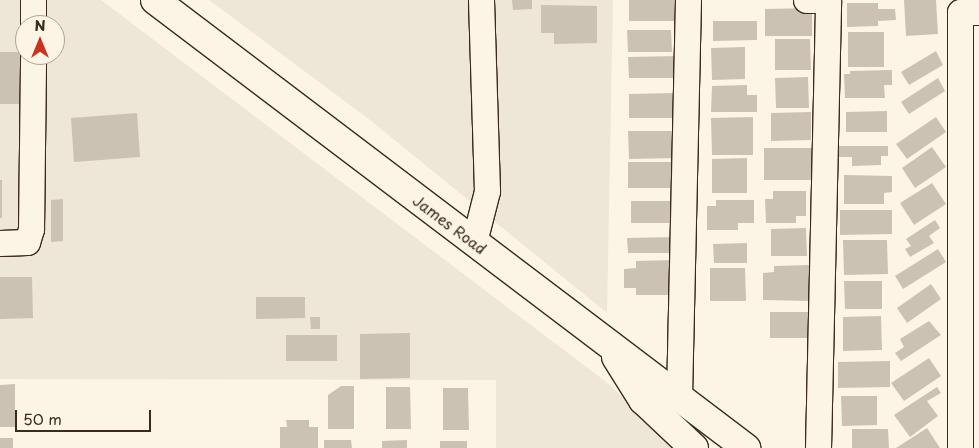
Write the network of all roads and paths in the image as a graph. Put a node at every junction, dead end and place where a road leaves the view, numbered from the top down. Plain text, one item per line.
1 (33, 0) edge
2 (155, 0) edge
3 (481, 0) edge
4 (688, 0) edge
5 (806, 0) edge
6 (828, 0) edge
7 (979, 12) edge
8 (33, 15) edge
9 (33, 65) edge
10 (474, 242) junction
11 (0, 243) edge
12 (605, 342) junction
13 (679, 397) junction
14 (694, 448) edge
15 (746, 448) edge
16 (818, 448) edge
17 (960, 448) edge

1 - 8 lane
2 - 10 main road, James Road
3 - 10 lane
4 - 13 lane
5 - 6 lane
6 - 16 lane
7 - 17 lane
9 - 11 lane
10 - 12 main road, James Road
12 - 13 main road, James Road
12 - 14 main road
13 - 15 main road, James Road

